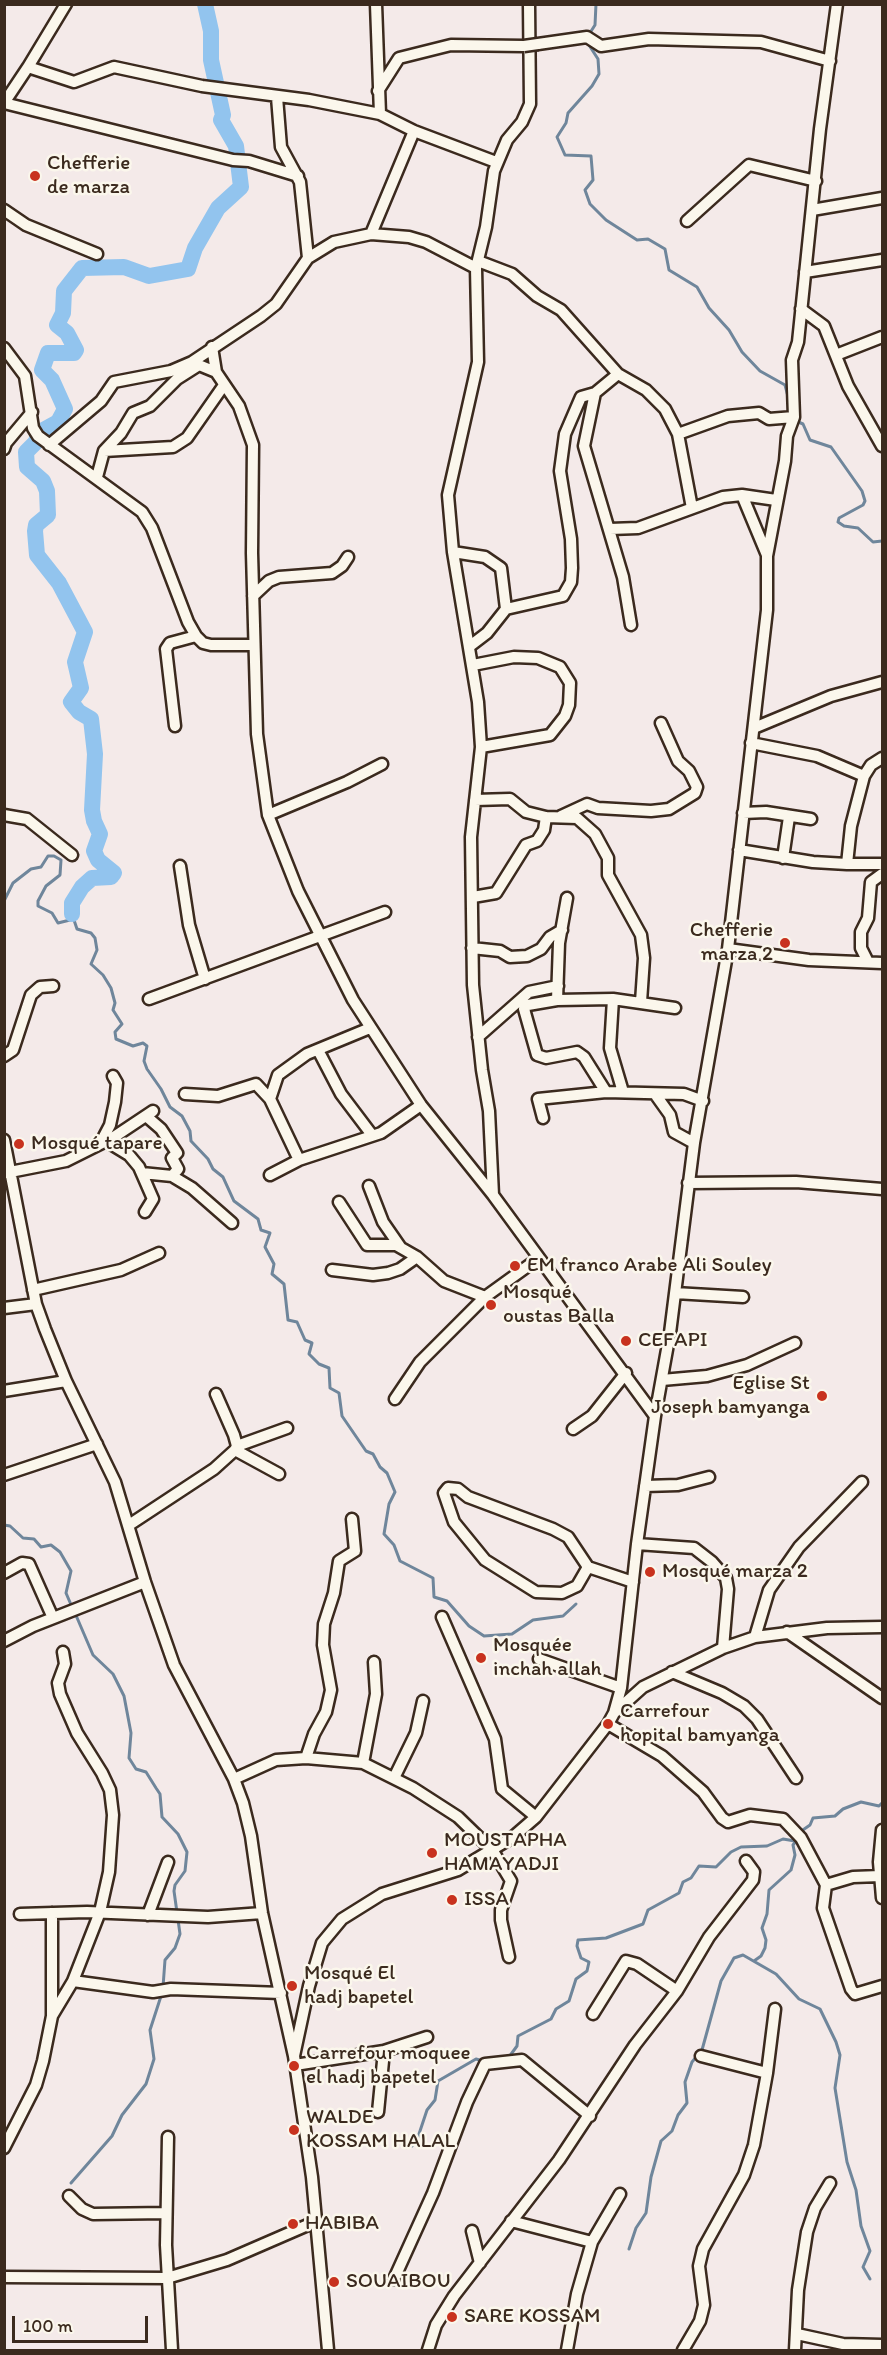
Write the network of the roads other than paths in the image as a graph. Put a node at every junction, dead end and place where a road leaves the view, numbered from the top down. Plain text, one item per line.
1 (66, 4) edge
2 (376, 4) edge
3 (529, 4) edge
4 (837, 4) edge
5 (830, 61) junction
6 (28, 67) junction
7 (378, 91) junction
8 (277, 97) junction
9 (380, 114) junction
10 (414, 131) junction
11 (496, 162) junction
12 (298, 176) junction
13 (816, 181) junction
14 (882, 198) edge
15 (4, 210) edge
16 (812, 210) junction
17 (687, 221) dead end
18 (371, 234) junction
19 (97, 254) dead end
20 (308, 258) junction
21 (882, 260) edge
22 (477, 265) junction
23 (805, 272) junction
24 (801, 309) junction
25 (882, 337) edge
26 (212, 347) junction
27 (7, 354) edge
28 (836, 355) junction
29 (216, 372) junction
30 (618, 374) junction
31 (224, 385) junction
32 (595, 393) junction
33 (32, 412) junction
34 (794, 417) junction
35 (678, 434) junction
36 (49, 445) junction
37 (882, 446) edge
38 (4, 449) edge
39 (104, 452) junction
40 (97, 477) junction
41 (742, 495) junction
42 (776, 500) junction
43 (692, 508) junction
44 (610, 529) junction
45 (453, 552) junction
46 (767, 556) junction
47 (348, 557) dead end
48 (253, 596) junction
49 (506, 609) junction
50 (631, 624) dead end
51 (195, 636) junction
52 (254, 645) junction
53 (470, 646) junction
54 (473, 666) junction
55 (882, 682) edge
56 (661, 723) dead end
57 (175, 726) dead end
58 (754, 728) junction
59 (752, 743) junction
60 (481, 747) junction
61 (882, 758) edge
62 (382, 764) dead end
63 (864, 776) junction
64 (475, 800) junction
65 (743, 813) junction
66 (4, 815) edge
67 (268, 815) junction
68 (561, 816) junction
69 (546, 817) junction
70 (789, 817) junction
71 (811, 819) dead end
72 (739, 850) junction
73 (72, 855) dead end
74 (783, 858) junction
75 (847, 864) junction
76 (882, 864) edge
77 (180, 866) dead end
78 (882, 874) edge
79 (473, 897) junction
80 (567, 898) dead end
81 (384, 912) dead end
82 (562, 930) junction
83 (320, 936) junction
84 (472, 948) junction
85 (728, 948) junction
86 (868, 962) junction
87 (882, 963) edge
88 (205, 979) junction
89 (53, 986) dead end
90 (558, 986) junction
91 (149, 999) dead end
92 (613, 999) junction
93 (557, 1000) junction
94 (641, 1002) junction
95 (675, 1008) dead end
96 (370, 1028) junction
97 (478, 1037) junction
98 (318, 1050) junction
99 (4, 1056) edge
100 (113, 1076) dead end
101 (606, 1092) junction
102 (623, 1092) junction
103 (185, 1094) dead end
104 (655, 1094) junction
105 (270, 1099) junction
106 (704, 1101) junction
107 (421, 1105) junction
108 (543, 1119) dead end
109 (372, 1134) junction
110 (4, 1140) edge
111 (103, 1142) junction
112 (694, 1143) junction
113 (299, 1160) junction
114 (7, 1172) edge
115 (142, 1173) junction
116 (270, 1175) dead end
117 (172, 1176) junction
118 (688, 1183) junction
119 (369, 1185) dead end
120 (882, 1189) edge
121 (493, 1195) junction
122 (339, 1202) dead end
123 (145, 1212) dead end
124 (232, 1223) dead end
125 (402, 1250) junction
126 (159, 1253) dead end
127 (417, 1257) junction
128 (539, 1258) junction
129 (332, 1270) dead end
130 (33, 1290) junction
131 (675, 1293) junction
132 (485, 1297) junction
133 (743, 1297) dead end
134 (36, 1304) junction
135 (4, 1308) edge
136 (795, 1343) dead end
137 (626, 1373) junction
138 (662, 1380) junction
139 (66, 1381) junction
140 (4, 1391) edge
141 (216, 1394) dead end
142 (395, 1399) dead end
143 (655, 1416) junction
144 (287, 1428) dead end
145 (573, 1428) dead end
146 (97, 1444) junction
147 (236, 1448) junction
148 (279, 1474) dead end
149 (4, 1475) edge
150 (709, 1477) dead end
151 (862, 1482) dead end
152 (645, 1486) junction
153 (352, 1519) dead end
154 (129, 1525) junction
155 (638, 1544) junction
156 (588, 1567) junction
157 (4, 1573) edge
158 (145, 1582) junction
159 (633, 1582) junction
160 (56, 1617) junction
161 (442, 1617) dead end
162 (882, 1627) edge
163 (787, 1632) junction
164 (755, 1637) junction
165 (4, 1641) edge
166 (723, 1648) junction
167 (63, 1652) dead end
168 (539, 1659) dead end
169 (374, 1662) dead end
170 (672, 1672) junction
171 (621, 1688) junction
172 (882, 1698) edge
173 (423, 1701) dead end
174 (614, 1713) junction
175 (608, 1724) junction
176 (306, 1758) junction
177 (363, 1762) junction
178 (394, 1778) junction
179 (796, 1778) dead end
180 (234, 1779) junction
181 (536, 1817) junction
182 (882, 1830) edge
183 (493, 1851) junction
184 (746, 1861) dead end
185 (168, 1862) dead end
186 (880, 1876) junction
187 (826, 1885) junction
188 (882, 1895) edge
189 (100, 1912) junction
190 (52, 1913) junction
191 (262, 1913) junction
192 (20, 1914) dead end
193 (148, 1915) junction
194 (510, 1957) dead end
195 (73, 1981) junction
196 (882, 1986) edge
197 (677, 1991) junction
198 (281, 1993) junction
199 (775, 2009) dead end
200 (593, 2014) dead end
201 (52, 2016) junction
202 (427, 2037) dead end
203 (384, 2051) junction
204 (701, 2056) dead end
205 (294, 2060) junction
206 (767, 2073) junction
207 (378, 2112) dead end
208 (590, 2116) junction
209 (168, 2137) dead end
210 (4, 2148) edge
211 (830, 2183) dead end
212 (620, 2194) dead end
213 (69, 2196) dead end
214 (166, 2213) junction
215 (317, 2220) junction
216 (511, 2221) junction
217 (472, 2231) dead end
218 (592, 2242) junction
219 (480, 2263) junction
220 (4, 2277) edge
221 (167, 2278) junction
222 (394, 2279) dead end
223 (797, 2334) junction
224 (882, 2345) edge
225 (172, 2350) edge
226 (328, 2350) edge
227 (428, 2350) edge
228 (567, 2350) edge
229 (683, 2350) edge
230 (795, 2350) edge

1 - 6 street
2 - 7 street
3 - 11 street
4 - 5 street
5 - 7 street, bridge
5 - 13 street
6 - 8 street
6 - 12 street
7 - 9 street
8 - 9 street
8 - 12 street
9 - 10 street
10 - 11 street
10 - 18 street
11 - 22 street
12 - 20 street
13 - 16 street
13 - 17 street
14 - 16 street
15 - 19 street
16 - 23 street
18 - 20 street
18 - 22 street
20 - 26 street
21 - 23 street
22 - 30 street
22 - 45 street
23 - 24 street
24 - 28 street
24 - 34 street
25 - 28 street
26 - 29 street
26 - 36 street
27 - 33 street
28 - 37 street
29 - 31 street
29 - 39 street
30 - 32 street
30 - 35 street
31 - 39 street
31 - 48 street
32 - 44 street
32 - 49 street
33 - 36 street
33 - 38 street
34 - 35 street
34 - 42 street
35 - 43 street
36 - 40 street
39 - 40 street
40 - 51 street
41 - 42 street
41 - 43 street
41 - 46 street
42 - 46 street
43 - 44 street
44 - 50 street
45 - 49 street
45 - 53 street
46 - 58 street
47 - 48 street
48 - 52 street
49 - 53 street
51 - 52 street
51 - 57 street
52 - 67 street
53 - 54 street
54 - 60 street
54 - 60 street
55 - 58 street
56 - 68 street
58 - 59 street
59 - 63 street
59 - 65 street
60 - 64 street
61 - 63 street
62 - 67 street
63 - 75 street
64 - 69 street
64 - 79 street
65 - 70 street
65 - 72 street
66 - 73 street
67 - 83 street
68 - 69 street
68 - 94 street
69 - 79 street
70 - 71 street
70 - 74 street
72 - 74 street
72 - 85 street
74 - 75 street
75 - 76 street
77 - 88 street
78 - 86 street
79 - 84 street
80 - 82 street
81 - 83 street
82 - 84 street
82 - 90 street
83 - 88 street
83 - 96 street
84 - 97 street
85 - 86 street
85 - 106 street
86 - 87 street
88 - 91 street
89 - 99 street
90 - 93 street
90 - 97 street
92 - 93 street
92 - 94 street
92 - 102 street
93 - 101 street
94 - 95 street
96 - 98 street
96 - 107 street
97 - 121 street
98 - 105 street
98 - 109 street
100 - 111 street
101 - 102 street
101 - 108 street
102 - 104 street
103 - 105 street
104 - 106 street
104 - 112 street
105 - 113 street
106 - 112 street
107 - 109 street
107 - 121 street
109 - 113 street
110 - 114 street
111 - 114 street
111 - 115 street
111 - 117 street
112 - 118 street
113 - 116 street
114 - 130 street
115 - 117 street
115 - 123 street
117 - 124 street
118 - 120 street
118 - 131 street
119 - 125 street
121 - 128 street
122 - 125 street
125 - 127 street
126 - 130 street
127 - 129 street
127 - 132 street
128 - 132 street
128 - 137 street
130 - 134 street
131 - 133 street
131 - 138 street
132 - 142 street
134 - 135 street
134 - 139 street
136 - 138 street
137 - 143 street
137 - 145 street
138 - 143 street
139 - 140 street
139 - 146 street
141 - 147 street
143 - 152 street
144 - 147 street
146 - 149 street
146 - 154 street
147 - 148 street
147 - 154 street
150 - 152 street
151 - 164 street
152 - 155 street
153 - 176 street
154 - 158 street
155 - 159 street
155 - 166 street
156 - 156 street
156 - 159 street
157 - 160 street
158 - 160 street
158 - 180 street
159 - 171 street
160 - 165 street
161 - 181 street
162 - 163 street
163 - 164 street
163 - 172 street
164 - 166 street
166 - 170 street
167 - 189 street
168 - 171 street
169 - 177 street
170 - 174 street
170 - 179 street
171 - 174 street
173 - 178 street
174 - 175 street
175 - 181 street
175 - 187 street
176 - 177 street
176 - 180 street
177 - 178 street
178 - 183 street
180 - 191 street
181 - 183 street
182 - 186 street
183 - 194 street
183 - 205 street
184 - 197 street
185 - 193 street
186 - 187 street
186 - 188 street
187 - 196 street
189 - 190 street
189 - 193 street
189 - 195 street
190 - 192 street
190 - 201 street
191 - 193 street
191 - 198 street
195 - 198 street
195 - 201 street
197 - 200 street
197 - 208 street
198 - 205 street
199 - 206 street
201 - 210 street
202 - 203 street
203 - 205 street
203 - 207 street
204 - 206 street
205 - 215 street
206 - 229 street
208 - 216 street
208 - 222 street
209 - 214 street
211 - 223 street
212 - 218 street
213 - 214 street
214 - 221 street
215 - 221 street
215 - 226 street
216 - 218 street
216 - 219 street
217 - 219 street
218 - 228 street
219 - 227 street
220 - 221 street
221 - 225 street
223 - 224 street
223 - 230 street

